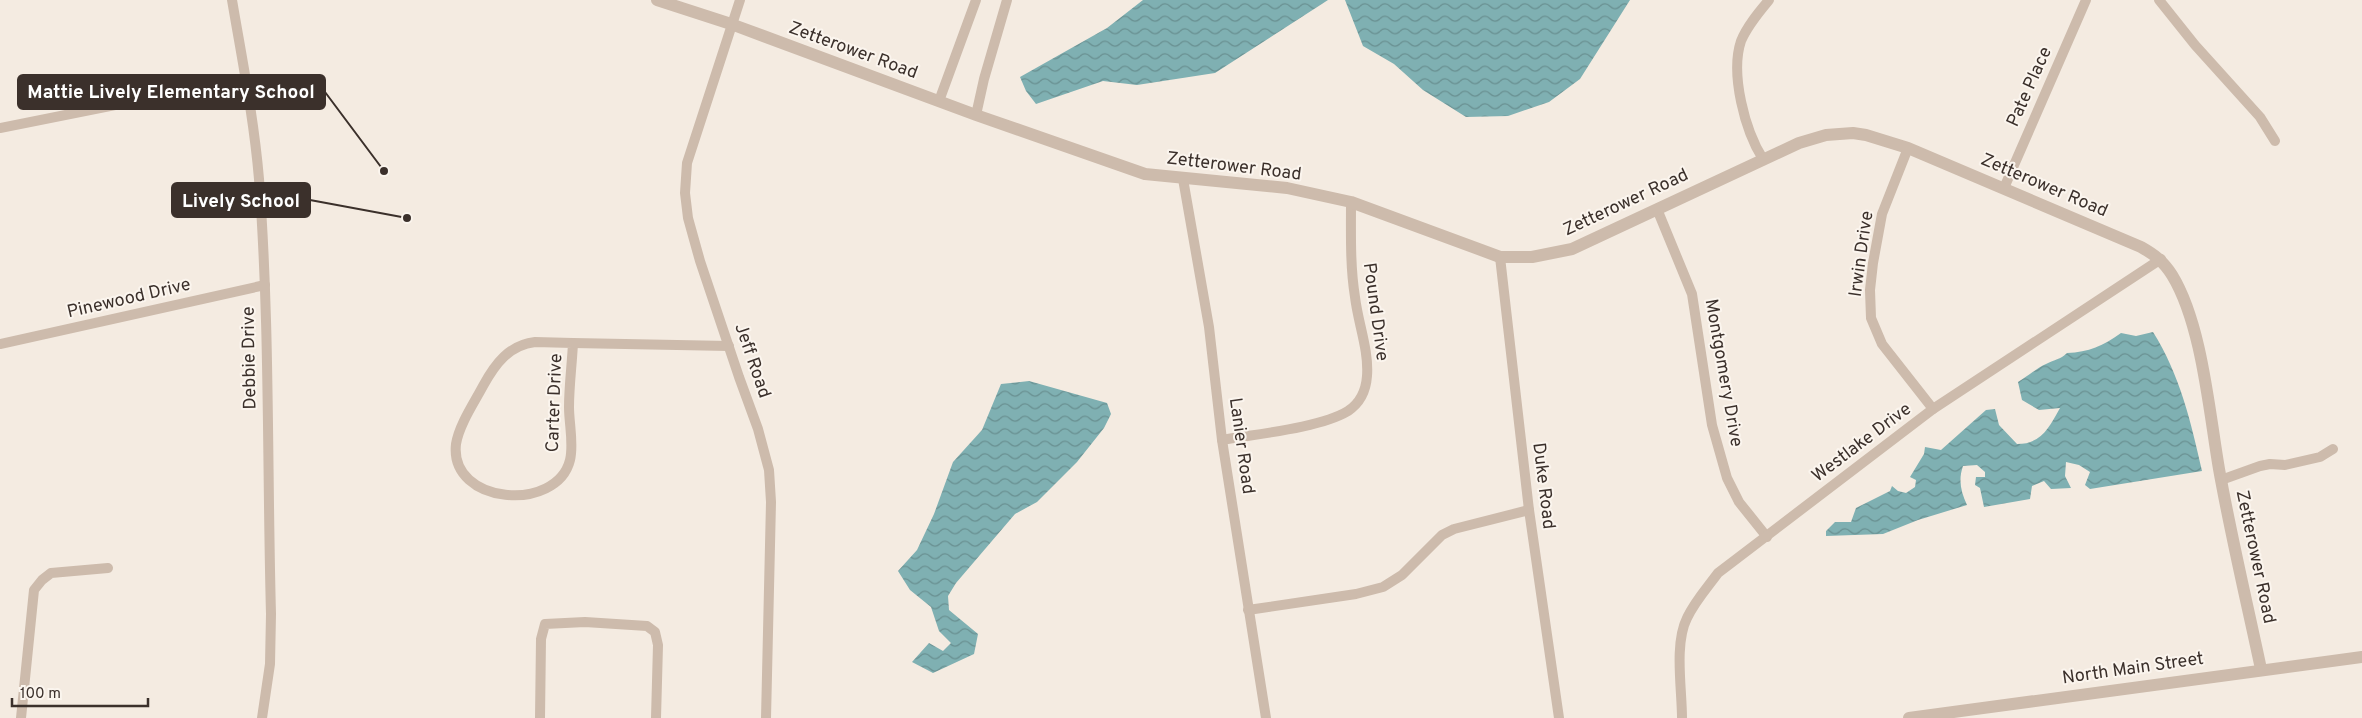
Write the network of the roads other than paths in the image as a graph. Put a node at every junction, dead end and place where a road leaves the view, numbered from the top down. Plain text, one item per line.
1 (232, 0) edge
2 (657, 0) edge
3 (740, 0) edge
4 (976, 0) edge
5 (1006, 0) edge
6 (1769, 0) edge
7 (2086, 0) edge
8 (2160, 0) edge
9 (731, 24) junction
10 (246, 79) junction
11 (939, 101) junction
12 (976, 116) junction
13 (0, 128) edge
14 (2275, 141) dead end
15 (1908, 148) junction
16 (1763, 159) junction
17 (1183, 179) junction
18 (2004, 188) junction
19 (1351, 202) junction
20 (1657, 209) junction
21 (1500, 258) junction
22 (2161, 259) junction
23 (265, 286) junction
24 (573, 343) junction
25 (0, 344) edge
26 (729, 346) junction
27 (1933, 409) junction
28 (1222, 440) junction
29 (2334, 449) dead end
30 (2221, 480) junction
31 (1529, 510) junction
32 (1767, 537) junction
33 (108, 568) dead end
34 (1248, 610) junction
35 (2362, 657) edge
36 (2261, 670) junction
37 (21, 718) edge
38 (262, 718) edge
39 (540, 718) edge
40 (656, 718) edge
41 (766, 718) edge
42 (1266, 718) edge
43 (1558, 718) edge
44 (1682, 718) edge
45 (1909, 718) edge

1 - 10 street, Debbie Drive
2 - 9 street, Zetterower Road
3 - 9 street, Jeff Road
4 - 11 street
5 - 12 street
6 - 16 street
7 - 18 street, Pate Place
8 - 14 street
9 - 11 street, Zetterower Road
9 - 26 street, Jeff Road
10 - 13 street
10 - 23 street, Debbie Drive
11 - 12 street, Zetterower Road
12 - 17 street, Zetterower Road
15 - 16 street, Zetterower Road
15 - 18 street, Zetterower Road
15 - 27 street, Irwin Drive
16 - 20 street, Zetterower Road
17 - 19 street, Zetterower Road
17 - 28 street, Lanier Road
18 - 22 street, Zetterower Road
19 - 21 street, Zetterower Road
19 - 28 street, Pound Drive
20 - 21 street, Zetterower Road
20 - 32 street, Montgomery Drive
21 - 31 street, Duke Road
22 - 27 street, Westlake Drive
22 - 30 street, Zetterower Road
23 - 25 street, Pinewood Drive
23 - 38 street, Debbie Drive
24 - 24 street, Carter Drive
24 - 26 street, Carter Drive
26 - 41 street, Jeff Road
27 - 32 street, Westlake Drive
28 - 34 street, Lanier Road
29 - 30 street
30 - 36 street, Zetterower Road
31 - 34 street
31 - 43 street, Duke Road
32 - 44 street, Westlake Drive
33 - 37 street
34 - 42 street, Lanier Road
35 - 36 street, North Main Street
36 - 45 street, North Main Street
39 - 40 street

